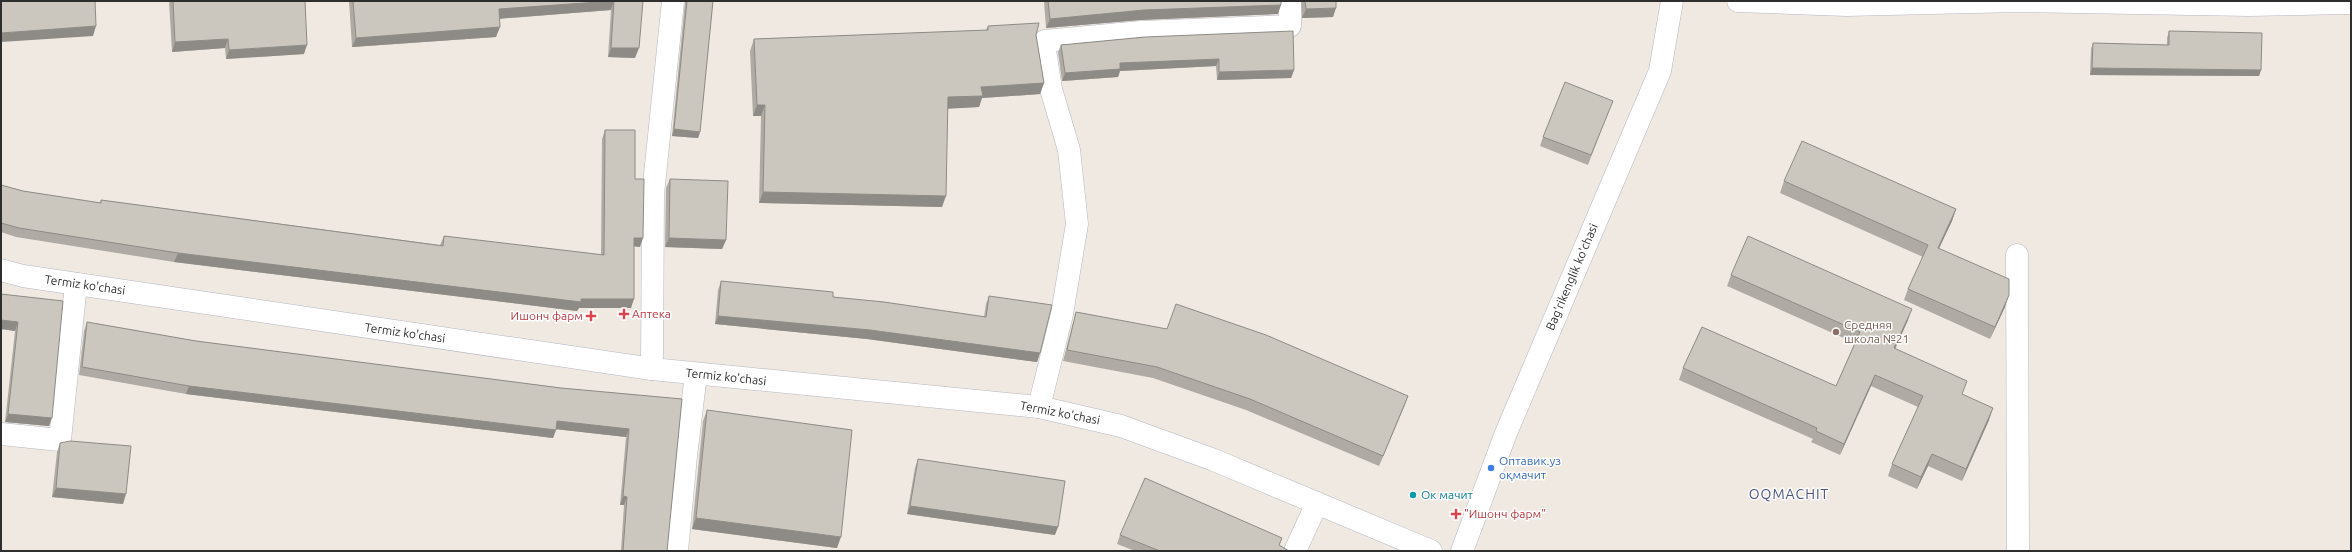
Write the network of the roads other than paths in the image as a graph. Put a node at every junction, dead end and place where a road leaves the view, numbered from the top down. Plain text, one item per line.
1 (673, 1) edge
2 (1290, 1) edge
3 (1672, 1) edge
4 (1738, 1) edge
5 (1973, 2) edge
6 (2154, 2) edge
7 (2351, 3) edge
8 (2017, 255) dead end
9 (1, 270) edge
10 (76, 284) junction
11 (652, 369) junction
12 (696, 374) junction
13 (1039, 407) junction
14 (1, 434) edge
15 (1317, 503) junction
16 (1419, 549) edge
17 (678, 551) edge
18 (1295, 551) edge
19 (1462, 551) edge
20 (2018, 551) edge

1 - 11 street
2 - 13 street
3 - 19 street, Bag'rikenglik ko'chasi
4 - 5 street
5 - 6 street
6 - 7 street
8 - 20 street
9 - 10 street, Termiz ko'chasi
10 - 11 street, Termiz ko'chasi
10 - 14 street
11 - 12 street, Termiz ko'chasi
12 - 13 street, Termiz ko'chasi
12 - 17 street
13 - 15 street, Termiz ko'chasi
15 - 16 street, Termiz ko'chasi
15 - 18 street

